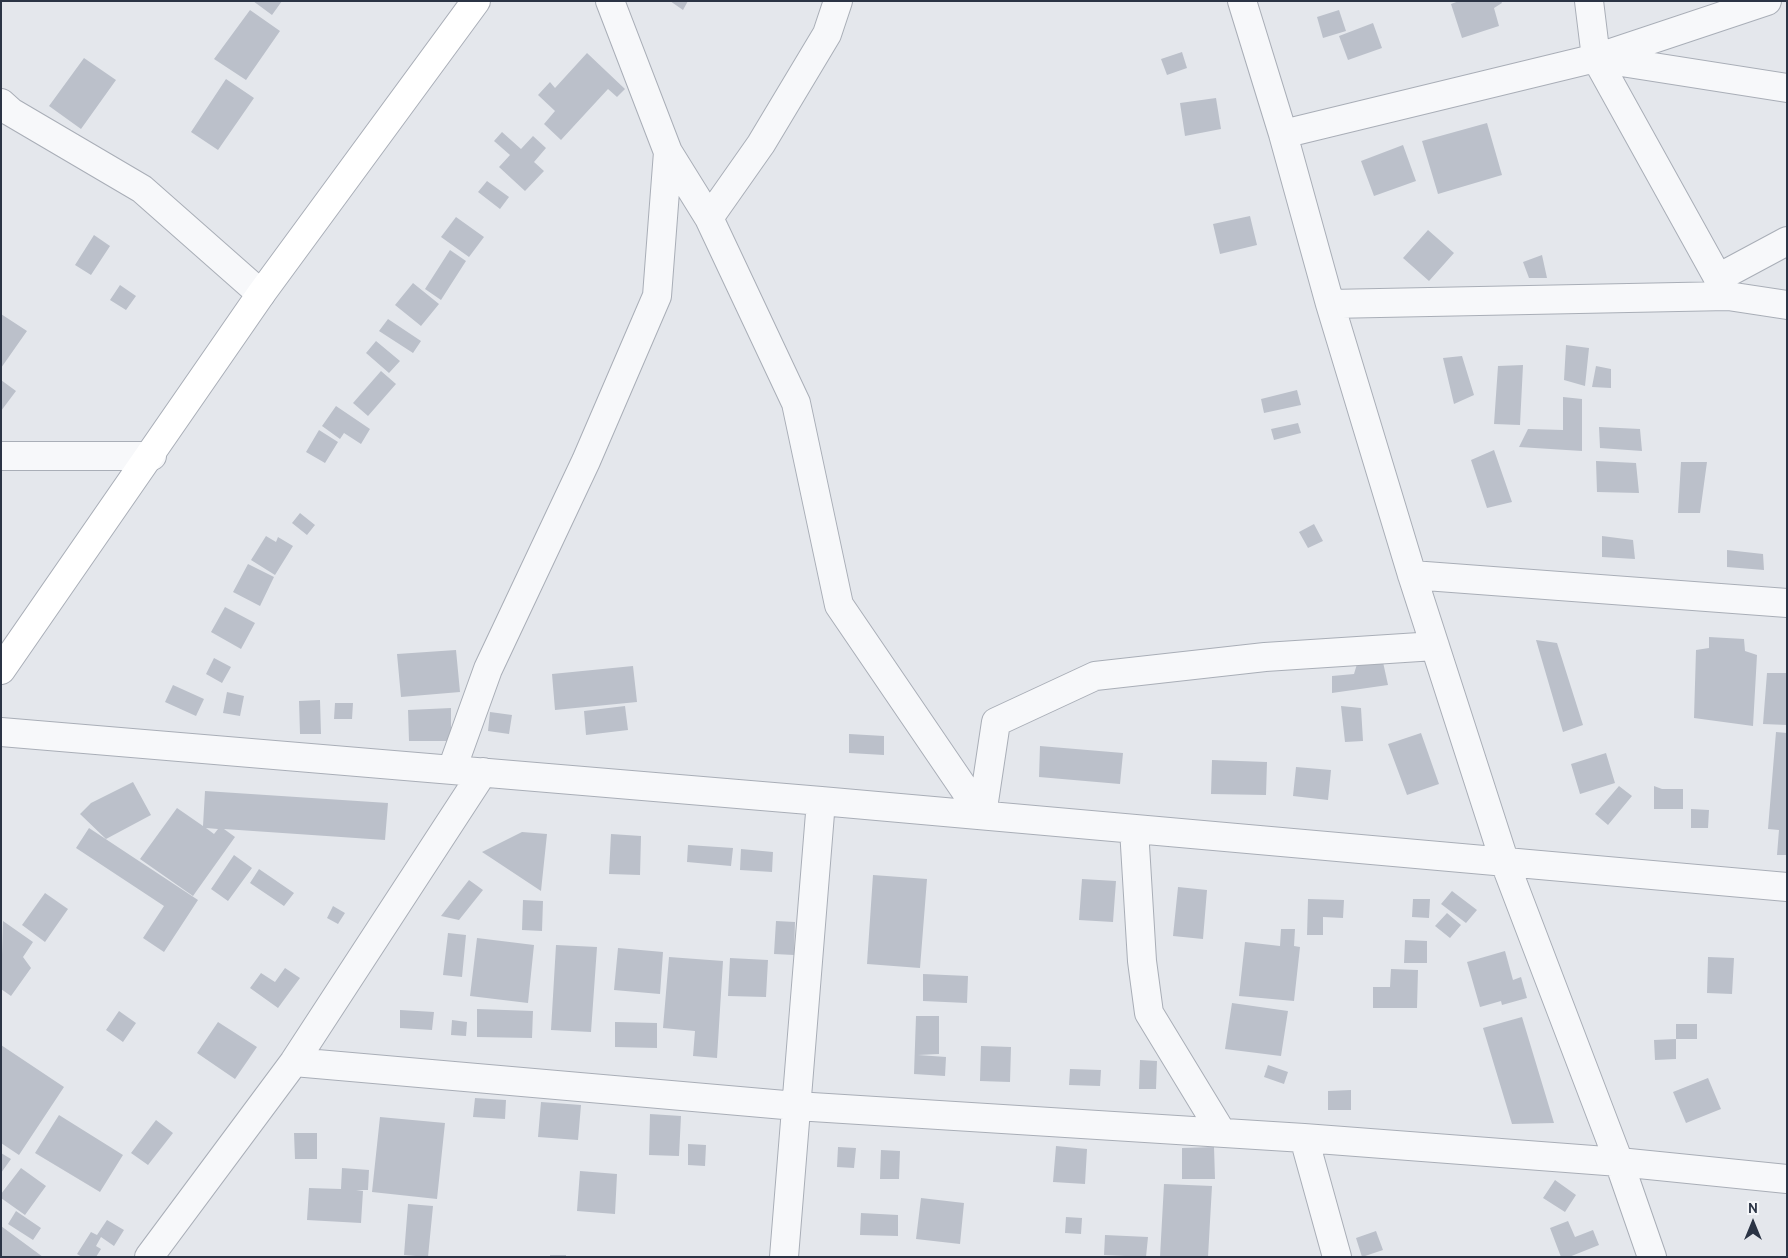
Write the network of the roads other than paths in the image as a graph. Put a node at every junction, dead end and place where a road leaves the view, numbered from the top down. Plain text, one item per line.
1 (476, 1) edge
2 (610, 1) edge
3 (838, 1) edge
4 (1242, 1) edge
5 (1589, 1) edge
6 (1767, 1) edge
7 (1596, 58) junction
8 (1787, 88) edge
9 (1, 103) edge
10 (1282, 134) junction
11 (668, 152) junction
12 (709, 218) junction
13 (1787, 241) edge
14 (1723, 287) junction
15 (262, 294) junction
16 (1330, 304) junction
17 (1787, 304) edge
18 (1, 456) edge
19 (152, 456) junction
20 (1412, 576) junction
21 (1787, 603) edge
22 (1435, 646) junction
23 (1, 670) edge
24 (1, 732) edge
25 (452, 769) junction
26 (483, 772) junction
27 (821, 801) junction
28 (982, 816) junction
29 (1134, 829) junction
30 (1505, 863) junction
31 (1787, 887) edge
32 (294, 1062) junction
33 (796, 1106) junction
34 (1222, 1133) junction
35 (1304, 1138) junction
36 (1619, 1162) junction
37 (1787, 1179) edge
38 (149, 1257) edge
39 (784, 1257) edge
40 (1337, 1257) edge
41 (1652, 1257) edge

1 - 15 street
2 - 11 street
3 - 12 street
4 - 10 street
5 - 7 street
6 - 7 street
7 - 8 street
7 - 10 street
7 - 14 street
9 - 15 street
10 - 16 street
11 - 12 street
11 - 25 street
12 - 28 street
13 - 14 street
14 - 16 street
14 - 17 street
15 - 19 street
16 - 20 street
18 - 19 street
19 - 23 street
20 - 21 street
20 - 22 street
22 - 28 street
22 - 30 street
24 - 25 street
25 - 26 street
26 - 27 street
26 - 32 street
27 - 28 street
27 - 33 street
28 - 29 street
29 - 30 street
29 - 34 street
30 - 31 street
30 - 36 street
32 - 33 street
32 - 38 street
33 - 34 street
33 - 39 street
34 - 35 street
35 - 36 street
35 - 40 street
36 - 37 street
36 - 41 street

